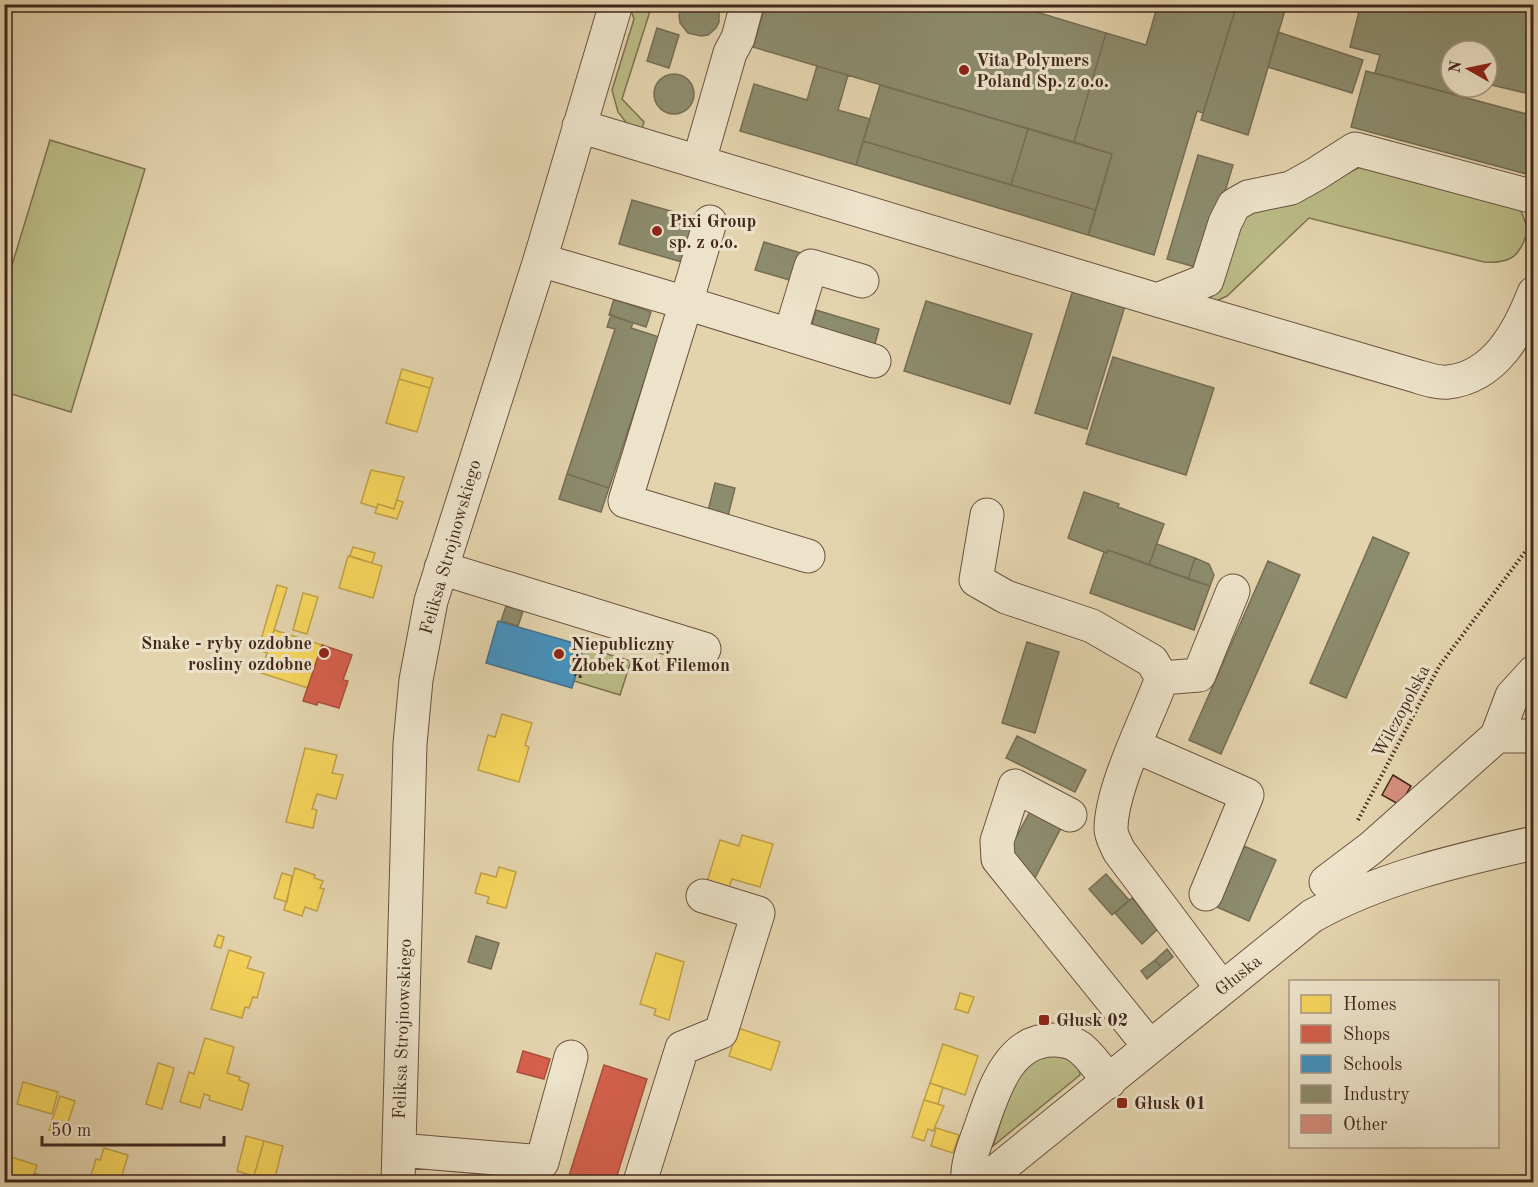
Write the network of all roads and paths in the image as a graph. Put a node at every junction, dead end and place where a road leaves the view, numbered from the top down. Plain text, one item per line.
1 (616, 4) edge
2 (747, 4) edge
3 (579, 126) junction
4 (699, 161) junction
5 (1533, 197) edge
6 (710, 222) dead end
7 (540, 260) junction
8 (862, 281) dead end
9 (1533, 293) edge
10 (1157, 300) junction
11 (686, 303) junction
12 (790, 335) junction
13 (874, 361) dead end
14 (987, 515) dead end
15 (1533, 540) edge
16 (808, 556) dead end
17 (441, 568) junction
18 (1233, 591) dead end
19 (704, 649) dead end
20 (586, 656) dead end
21 (1533, 672) edge
22 (575, 674) dead end
23 (1162, 678) junction
24 (1497, 736) junction
25 (1533, 736) edge
26 (1135, 746) junction
27 (1070, 815) dead end
28 (1353, 830) dead end
29 (1533, 843) edge
30 (1326, 882) dead end
31 (1206, 894) dead end
32 (703, 896) dead end
33 (1224, 987) junction
34 (1150, 1047) junction
35 (571, 1057) dead end
36 (1109, 1082) junction
37 (399, 1150) junction
38 (542, 1172) edge
39 (398, 1182) edge
40 (640, 1182) edge
41 (968, 1182) edge
42 (983, 1182) edge

1 - 3 street, Feliksa Strojnowskiego
2 - 4 street
3 - 4 street
3 - 7 street, Feliksa Strojnowskiego
4 - 10 street
5 - 10 street
6 - 11 street
7 - 11 street
7 - 17 street, Feliksa Strojnowskiego
8 - 12 street
9 - 10 street
11 - 12 street
11 - 16 street
12 - 13 street
14 - 23 street
15 - 28 path, Wilczopolska
17 - 19 street
17 - 37 street, Feliksa Strojnowskiego
18 - 23 street
20 - 22 path
21 - 24 street
23 - 26 street
24 - 25 street
24 - 30 street
26 - 31 street
26 - 33 street
27 - 34 street
29 - 33 street, Głuska
32 - 40 street
33 - 34 street, Głuska
34 - 36 street, Głuska
35 - 38 street
36 - 41 street
36 - 42 street, Głuska
37 - 38 street
37 - 39 street, Feliksa Strojnowskiego

